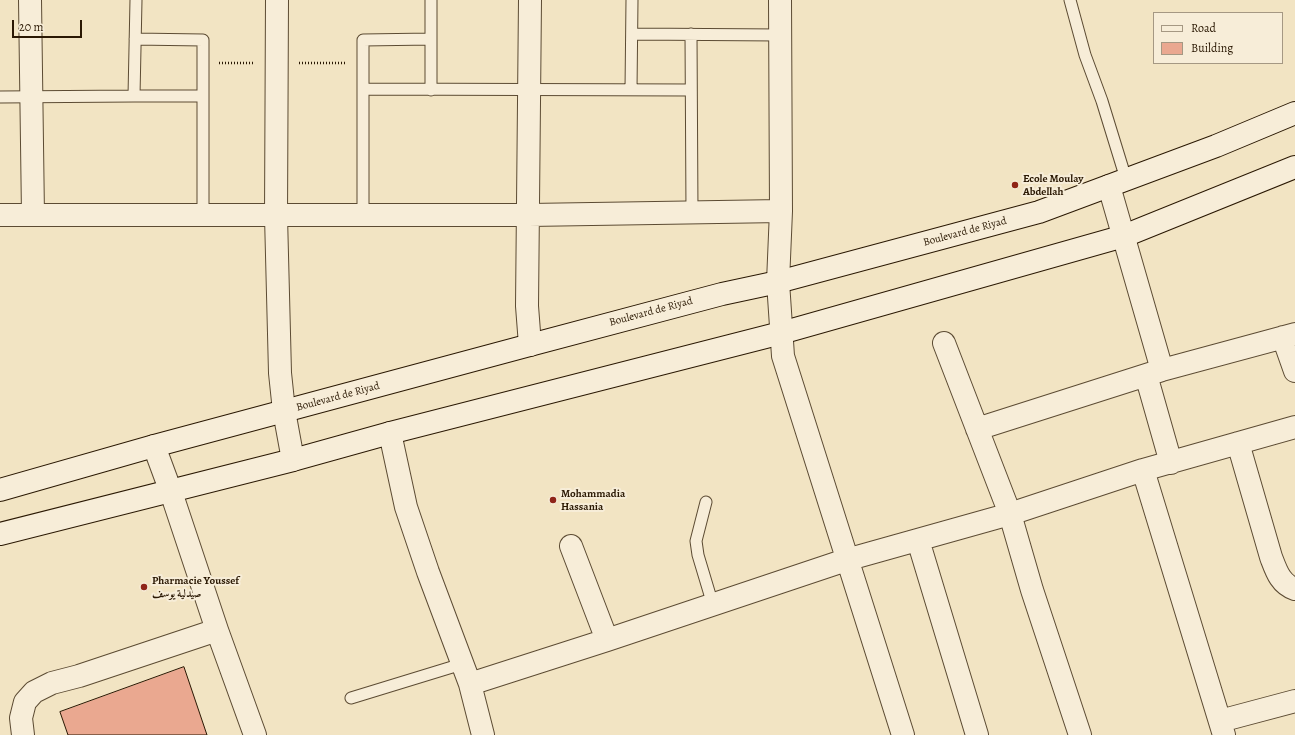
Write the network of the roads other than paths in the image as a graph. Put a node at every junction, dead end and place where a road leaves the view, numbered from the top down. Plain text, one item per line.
1 (30, 0) edge
2 (136, 0) edge
3 (278, 0) edge
4 (431, 0) edge
5 (530, 0) edge
6 (632, 0) edge
7 (780, 0) edge
8 (1070, 0) edge
9 (632, 34) junction
10 (691, 34) junction
11 (780, 35) junction
12 (136, 39) junction
13 (431, 39) junction
14 (363, 89) junction
15 (431, 90) junction
16 (529, 90) junction
17 (632, 90) junction
18 (691, 90) junction
19 (134, 96) junction
20 (203, 96) junction
21 (0, 97) edge
22 (31, 97) junction
23 (1295, 113) edge
24 (1295, 167) edge
25 (1117, 182) junction
26 (781, 212) junction
27 (692, 213) junction
28 (203, 214) junction
29 (0, 215) edge
30 (33, 215) junction
31 (364, 215) junction
32 (529, 215) junction
33 (276, 216) junction
34 (1124, 236) junction
35 (778, 282) junction
36 (781, 333) junction
37 (1289, 336) edge
38 (944, 344) dead end
39 (530, 345) junction
40 (1295, 371) edge
41 (1154, 373) junction
42 (284, 411) junction
43 (1295, 427) edge
44 (977, 429) junction
45 (390, 433) junction
46 (1238, 444) junction
47 (154, 446) junction
48 (293, 460) junction
49 (1171, 463) junction
50 (1143, 470) junction
51 (0, 490) edge
52 (171, 492) junction
53 (706, 502) dead end
54 (1010, 514) junction
55 (0, 534) edge
56 (918, 540) junction
57 (571, 546) dead end
58 (846, 560) junction
59 (1295, 589) edge
60 (713, 605) junction
61 (217, 630) junction
62 (607, 640) junction
63 (462, 664) junction
64 (470, 684) junction
65 (350, 698) dead end
66 (1295, 701) edge
67 (1222, 728) edge
68 (23, 735) edge
69 (255, 735) edge
70 (483, 735) edge
71 (903, 735) edge
72 (977, 735) edge
73 (1080, 735) edge

1 - 22 street
2 - 12 lane
3 - 33 street
4 - 13 lane
5 - 16 street
6 - 9 lane
7 - 11 street
8 - 25 lane
9 - 10 lane
9 - 17 lane
10 - 11 lane
10 - 18 lane
11 - 26 street
12 - 19 lane
12 - 20 lane
13 - 14 lane
13 - 15 lane
14 - 15 lane
14 - 31 lane
15 - 16 lane
16 - 17 lane
16 - 32 street
17 - 18 lane
18 - 27 lane
19 - 20 lane
19 - 22 lane
20 - 28 lane
21 - 22 lane
22 - 30 street
23 - 25 street, Boulevard de Riyad
24 - 34 street
25 - 34 street
25 - 35 street, Boulevard de Riyad
26 - 27 street
26 - 35 street
27 - 32 street
28 - 30 street
28 - 33 street
29 - 30 street
31 - 32 street
31 - 33 street
32 - 39 street
33 - 42 street
34 - 36 street
34 - 41 street
35 - 36 street
35 - 39 street, Boulevard de Riyad
36 - 45 street
36 - 58 street
37 - 40 street
37 - 41 street
38 - 44 street
39 - 42 street, Boulevard de Riyad
41 - 44 street
41 - 49 street
42 - 47 street, Boulevard de Riyad
42 - 48 street
43 - 46 street
44 - 54 street
45 - 48 street
45 - 63 street
46 - 49 street
46 - 59 street
47 - 51 street, Boulevard de Riyad
47 - 52 street
48 - 52 street
49 - 50 street
50 - 54 street
50 - 67 street
52 - 55 street
52 - 61 street
53 - 60 lane
54 - 56 street
54 - 73 street
56 - 58 street
56 - 72 street
57 - 62 street
58 - 60 street
58 - 71 street
60 - 62 street
61 - 68 street
61 - 69 street
62 - 64 street
63 - 64 street
63 - 65 lane
64 - 70 street
66 - 67 street

